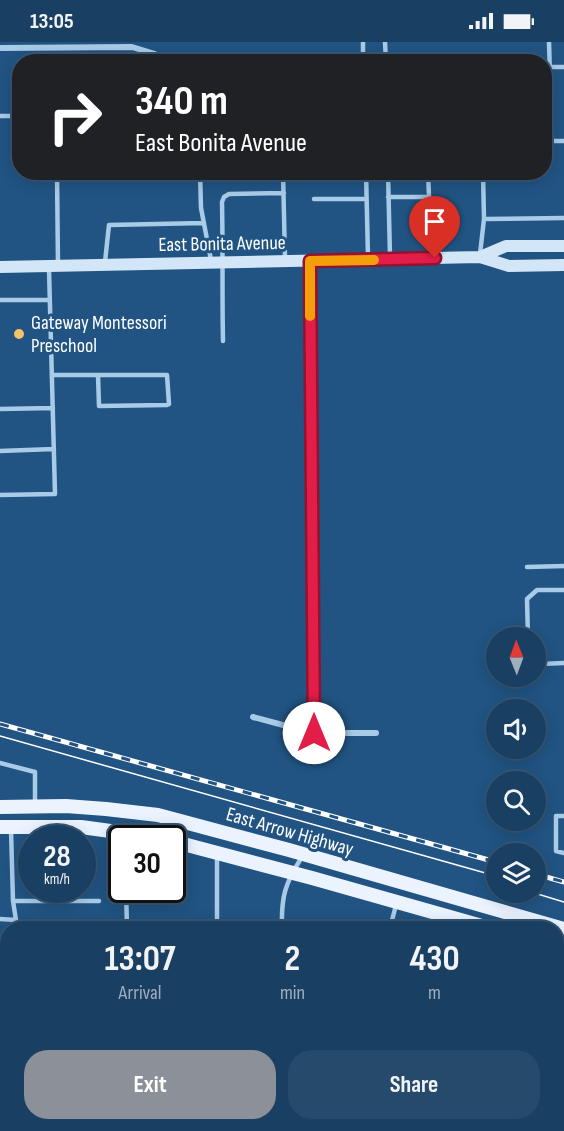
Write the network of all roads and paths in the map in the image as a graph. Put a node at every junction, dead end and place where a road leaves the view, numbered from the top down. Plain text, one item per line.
1 (0, 48) edge
2 (155, 54) dead end
3 (552, 141) edge
4 (564, 141) edge
5 (57, 180) edge
6 (200, 180) edge
7 (284, 180) edge
8 (366, 180) edge
9 (388, 180) edge
10 (428, 180) edge
11 (483, 180) edge
12 (284, 193) junction
13 (388, 197) junction
14 (314, 199) dead end
15 (366, 199) junction
16 (564, 218) edge
17 (484, 219) junction
18 (204, 224) junction
19 (564, 246) edge
20 (480, 257) junction
21 (368, 260) junction
22 (390, 260) junction
23 (285, 261) junction
24 (310, 261) junction
25 (217, 263) junction
26 (105, 265) junction
27 (564, 265) edge
28 (54, 266) junction
29 (0, 267) edge
30 (0, 300) edge
31 (50, 300) junction
32 (223, 341) dead end
33 (52, 375) junction
34 (98, 375) junction
35 (53, 408) junction
36 (0, 409) edge
37 (54, 449) junction
38 (0, 451) edge
39 (0, 495) edge
40 (564, 566) edge
41 (527, 567) dead end
42 (564, 590) edge
43 (528, 627) edge
44 (564, 663) edge
45 (546, 664) edge
46 (253, 717) dead end
47 (314, 733) junction
48 (375, 733) dead end
49 (0, 763) edge
50 (0, 807) edge
51 (35, 807) junction
52 (564, 816) edge
53 (5, 827) edge
54 (108, 833) edge
55 (186, 844) edge
56 (217, 852) junction
57 (564, 853) edge
58 (303, 854) junction
59 (292, 872) junction
60 (13, 902) junction
61 (18, 902) edge
62 (397, 902) junction
63 (126, 903) edge
64 (0, 919) edge
65 (127, 921) edge
66 (217, 921) edge
67 (282, 921) edge
68 (392, 921) edge
69 (456, 921) edge
70 (536, 921) edge

1 - 2 street
3 - 4 lane
5 - 28 lane
6 - 18 lane
7 - 12 lane
8 - 15 lane
9 - 13 lane
10 - 13 lane
11 - 17 lane
12 - 23 lane
12 - 25 lane
13 - 22 lane
14 - 15 lane
15 - 21 lane
16 - 17 lane
17 - 20 lane
18 - 25 lane
18 - 26 lane
19 - 20 main road, East Bonita Avenue
20 - 22 main road, East Bonita Avenue
20 - 27 main road, East Bonita Avenue
21 - 22 main road, East Bonita Avenue
21 - 24 main road, East Bonita Avenue
23 - 24 main road, East Bonita Avenue
23 - 25 main road, East Bonita Avenue
24 - 47 street
25 - 26 main road, East Bonita Avenue
25 - 32 lane
26 - 28 main road, East Bonita Avenue
28 - 29 main road, East Bonita Avenue
28 - 31 lane
30 - 31 lane
31 - 33 lane
33 - 34 lane
33 - 35 lane
34 - 34 lane
35 - 36 lane
35 - 37 lane
37 - 38 lane
37 - 39 lane
40 - 41 lane
42 - 43 lane
44 - 45 lane
46 - 47 street
47 - 48 street
49 - 51 lane
50 - 51 main road, East Arrow Highway
51 - 58 main road, East Arrow Highway
52 - 57 lane
53 - 54 main road
53 - 60 lane
55 - 56 main road, East Arrow Highway
56 - 59 main road, East Arrow Highway
56 - 66 lane
58 - 59 lane
58 - 70 main road, East Arrow Highway
59 - 62 main road, East Arrow Highway
59 - 67 lane
60 - 61 lane
60 - 64 lane
62 - 68 lane
62 - 69 main road, East Arrow Highway
63 - 65 lane

